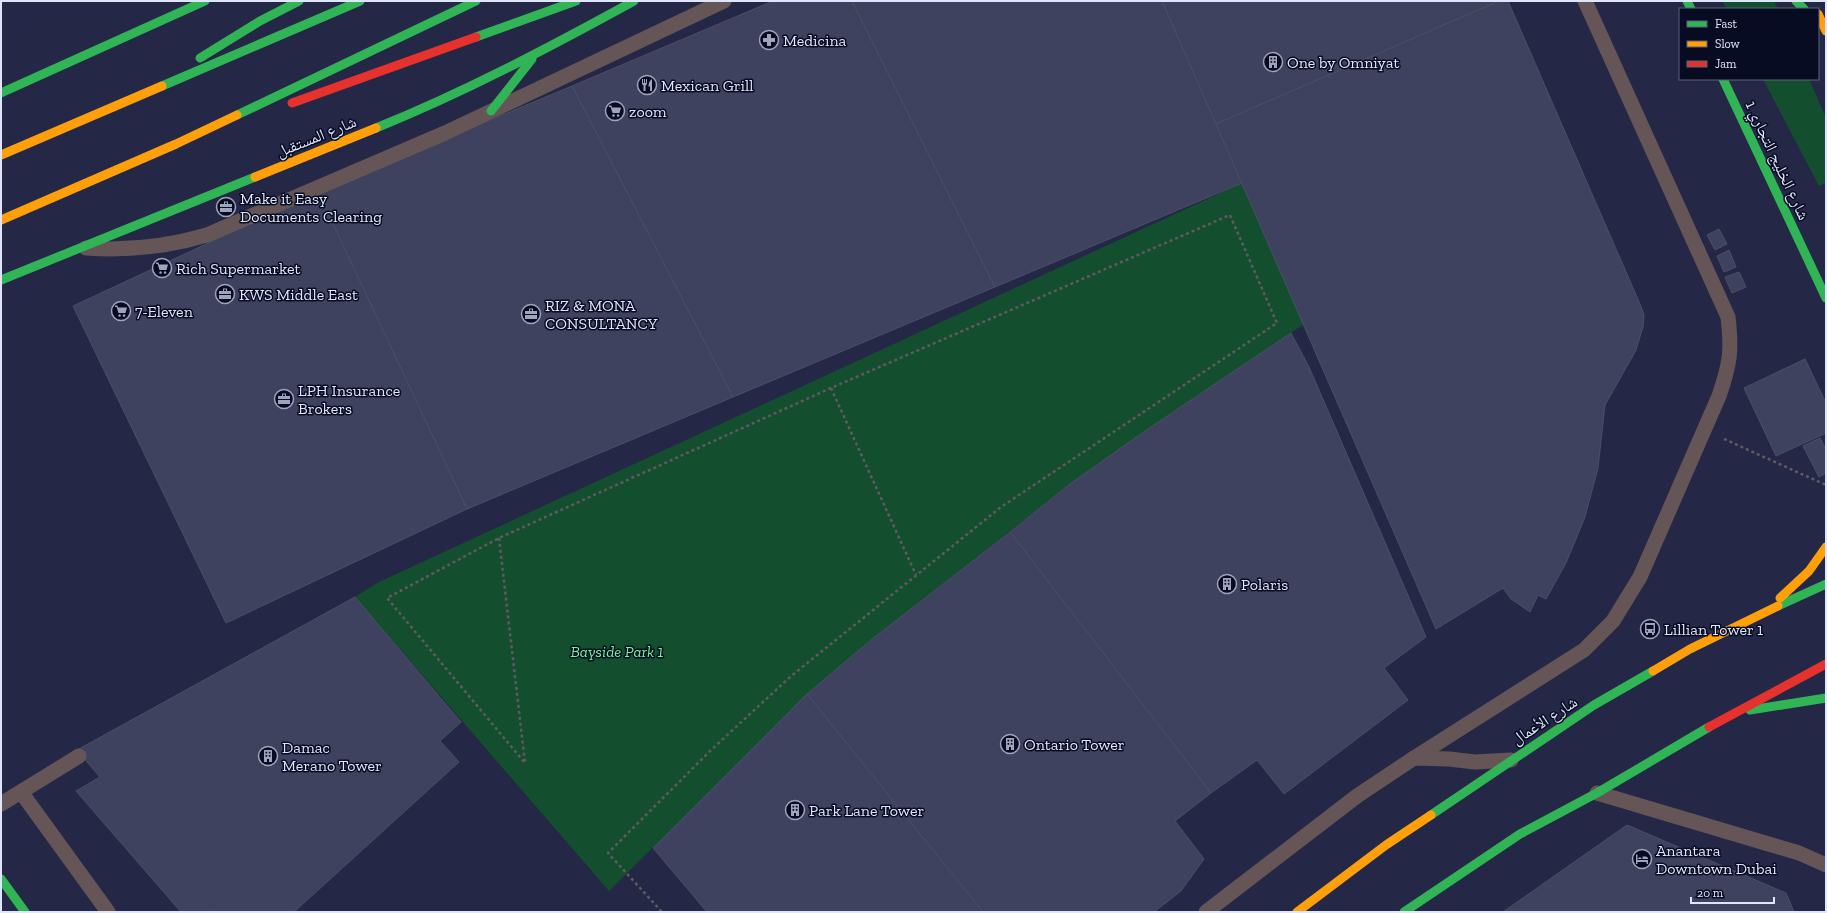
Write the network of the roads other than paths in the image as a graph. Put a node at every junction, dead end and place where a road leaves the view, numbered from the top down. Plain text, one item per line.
1 (205, 1) edge
2 (299, 1) edge
3 (360, 1) edge
4 (476, 1) edge
5 (576, 1) edge
6 (634, 1) edge
7 (724, 1) edge
8 (1585, 1) edge
9 (1819, 16) edge
10 (1826, 30) edge
11 (536, 54) junction
12 (1724, 80) edge
13 (155, 89) junction
14 (1, 93) edge
15 (280, 107) dead end
16 (491, 111) junction
17 (265, 112) dead end
18 (176, 144) junction
19 (1, 155) edge
20 (1, 220) edge
21 (81, 247) junction
22 (1, 280) edge
23 (1825, 294) edge
24 (1826, 309) edge
25 (1826, 547) edge
26 (1826, 584) edge
27 (1768, 610) junction
28 (1826, 664) edge
29 (1826, 698) edge
30 (1733, 713) junction
31 (79, 756) dead end
32 (1414, 758) junction
33 (1511, 760) junction
34 (21, 792) junction
35 (1597, 793) junction
36 (1, 804) edge
37 (1826, 865) edge
38 (1, 879) edge
39 (25, 912) edge
40 (108, 912) edge
41 (1206, 912) edge
42 (1297, 912) edge
43 (1404, 912) edge

1 - 14 street
2 - 13 street
3 - 13 street
4 - 18 street
5 - 15 street
6 - 11 street, شارع المستقبل
7 - 16 lane
8 - 32 lane
9 - 10 street
11 - 16 street
11 - 21 street, شارع المستقبل
12 - 23 street, شارع الخليج التجاري 1
13 - 19 street
16 - 21 lane
17 - 18 street
18 - 20 street
21 - 22 street, شارع المستقبل
23 - 24 street, شارع الخليج التجاري 1
25 - 27 street
26 - 27 street, شارع الأعمال
27 - 33 street, شارع الأعمال
28 - 30 street
29 - 30 street
30 - 35 street
31 - 34 lane
32 - 33 lane
32 - 41 lane
33 - 42 street, شارع الأعمال
34 - 36 lane
34 - 40 lane
35 - 37 lane
35 - 43 street
38 - 39 street

